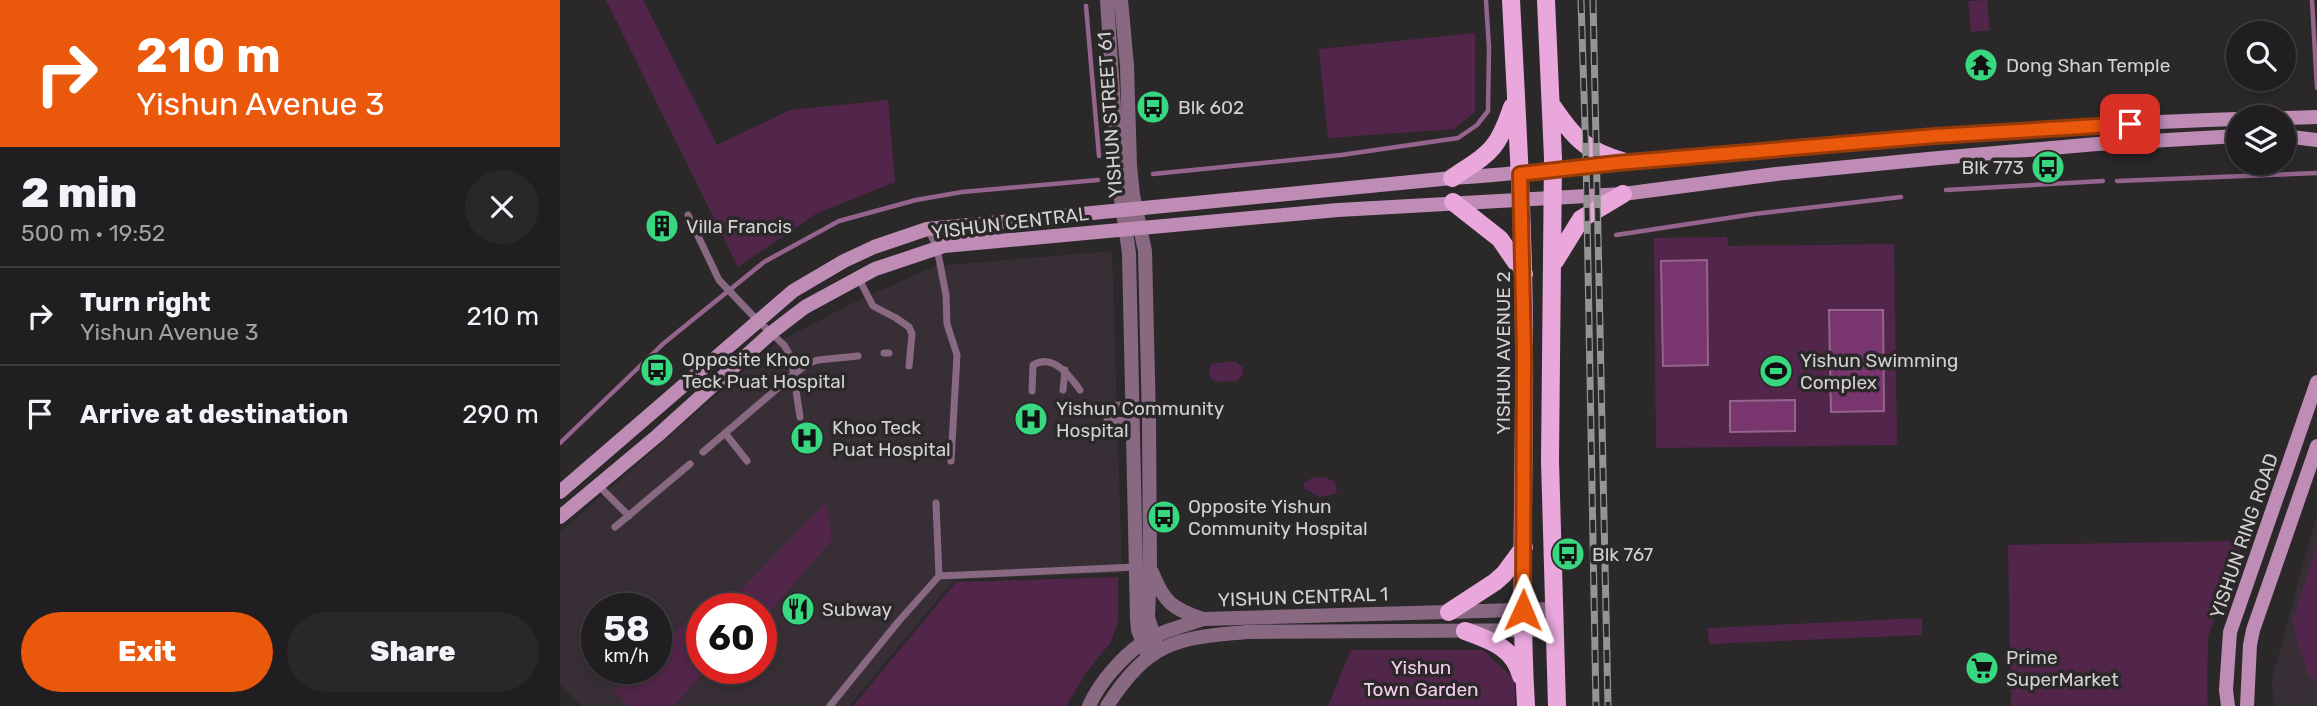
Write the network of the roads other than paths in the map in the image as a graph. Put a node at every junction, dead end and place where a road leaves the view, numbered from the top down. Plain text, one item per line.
1 (1107, 0) edge
2 (1121, 0) edge
3 (1511, 0) edge
4 (1546, 0) edge
5 (1516, 97) junction
6 (1549, 101) junction
7 (2317, 117) edge
8 (2296, 118) edge
9 (2226, 120) edge
10 (2226, 137) edge
11 (2296, 137) edge
12 (2317, 140) edge
13 (1625, 162) junction
14 (1124, 167) junction
15 (1553, 170) junction
16 (1520, 174) junction
17 (1451, 178) junction
18 (1623, 194) junction
19 (1553, 199) junction
20 (1522, 200) junction
21 (1453, 202) junction
22 (1128, 210) junction
23 (688, 215) dead end
24 (1132, 228) junction
25 (927, 229) junction
26 (937, 248) junction
27 (1553, 264) junction
28 (1524, 274) junction
29 (858, 276) junction
30 (757, 320) junction
31 (771, 333) junction
32 (858, 356) dead end
33 (909, 366) dead end
34 (1065, 369) junction
35 (793, 374) junction
36 (2317, 382) edge
37 (1063, 390) dead end
38 (1080, 390) dead end
39 (1032, 391) dead end
40 (1149, 403) junction
41 (1133, 404) junction
42 (1106, 406) dead end
43 (800, 417) dead end
44 (1107, 420) dead end
45 (1133, 421) junction
46 (1149, 421) junction
47 (725, 433) junction
48 (2317, 446) edge
49 (703, 452) dead end
50 (747, 461) dead end
51 (951, 461) dead end
52 (690, 464) dead end
53 (598, 485) junction
54 (560, 492) edge
55 (936, 503) dead end
56 (629, 516) junction
57 (560, 517) edge
58 (615, 527) dead end
59 (1524, 547) junction
60 (1143, 568) junction
61 (939, 576) junction
62 (1553, 609) junction
63 (1523, 610) junction
64 (1449, 612) junction
65 (1204, 620) junction
66 (1553, 630) junction
67 (1465, 631) junction
68 (1523, 631) junction
69 (1151, 646) junction
70 (1525, 699) edge
71 (830, 706) edge
72 (1089, 706) edge
73 (1107, 706) edge
74 (1557, 706) edge
75 (2228, 706) edge
76 (2247, 706) edge

1 - 14 street, YISHUN STREET 61
2 - 14 street, YISHUN STREET 61
3 - 5 main road, YISHUN AVENUE 2
4 - 6 main road
5 - 16 main road, YISHUN AVENUE 2
5 - 17 main road
6 - 13 main road
6 - 15 main road
7 - 8 main road
9 - 13 main road, YISHUN CENTRAL
10 - 18 main road, YISHUN CENTRAL
11 - 12 main road
13 - 15 main road, YISHUN CENTRAL
14 - 22 street, YISHUN STREET 61
15 - 16 main road, YISHUN CENTRAL
15 - 19 main road
16 - 17 main road, YISHUN CENTRAL
16 - 20 main road, YISHUN AVENUE 2
17 - 22 main road, YISHUN CENTRAL
18 - 19 main road, YISHUN CENTRAL
18 - 27 main road
19 - 20 main road, YISHUN CENTRAL
19 - 27 main road
20 - 21 main road, YISHUN CENTRAL
20 - 28 main road, YISHUN AVENUE 2
21 - 24 main road, YISHUN CENTRAL
21 - 28 main road
22 - 24 street, YISHUN STREET 61
22 - 25 main road, YISHUN CENTRAL
23 - 30 lane
24 - 26 main road, YISHUN CENTRAL
24 - 40 street
24 - 41 street
25 - 26 lane
25 - 30 main road, YISHUN CENTRAL
26 - 29 main road, YISHUN CENTRAL
26 - 51 lane
27 - 62 main road
28 - 59 main road, YISHUN AVENUE 2
29 - 31 main road, YISHUN CENTRAL
29 - 33 lane
30 - 31 lane
30 - 54 main road, YISHUN CENTRAL
31 - 35 lane
31 - 53 main road, YISHUN CENTRAL
32 - 35 lane
34 - 37 lane
34 - 38 lane
34 - 39 lane
35 - 43 lane
35 - 47 lane
36 - 75 main road, YISHUN RING ROAD
40 - 41 lane
40 - 46 street
41 - 42 lane
41 - 45 street
44 - 45 lane
45 - 46 lane
45 - 60 street
46 - 60 street
47 - 49 lane
47 - 50 lane
48 - 76 main road, YISHUN RING ROAD
52 - 56 lane
53 - 56 lane
53 - 57 main road, YISHUN CENTRAL
55 - 61 lane
56 - 58 lane
59 - 63 main road, YISHUN AVENUE 2
59 - 64 main road
60 - 61 lane
60 - 65 street
60 - 69 street
61 - 71 lane
62 - 63 street, YISHUN CENTRAL 1
62 - 66 main road
63 - 64 street, YISHUN CENTRAL 1
63 - 68 main road, YISHUN AVENUE 2
64 - 65 street, YISHUN CENTRAL 1
65 - 69 street, YISHUN CENTRAL 1
66 - 68 street, YISHUN CENTRAL 1
66 - 74 main road
67 - 68 street, YISHUN CENTRAL 1
67 - 69 street, YISHUN CENTRAL 1
67 - 70 main road
68 - 70 main road, YISHUN AVENUE 2
69 - 72 street, YISHUN CENTRAL 1
69 - 73 street, YISHUN CENTRAL 1

